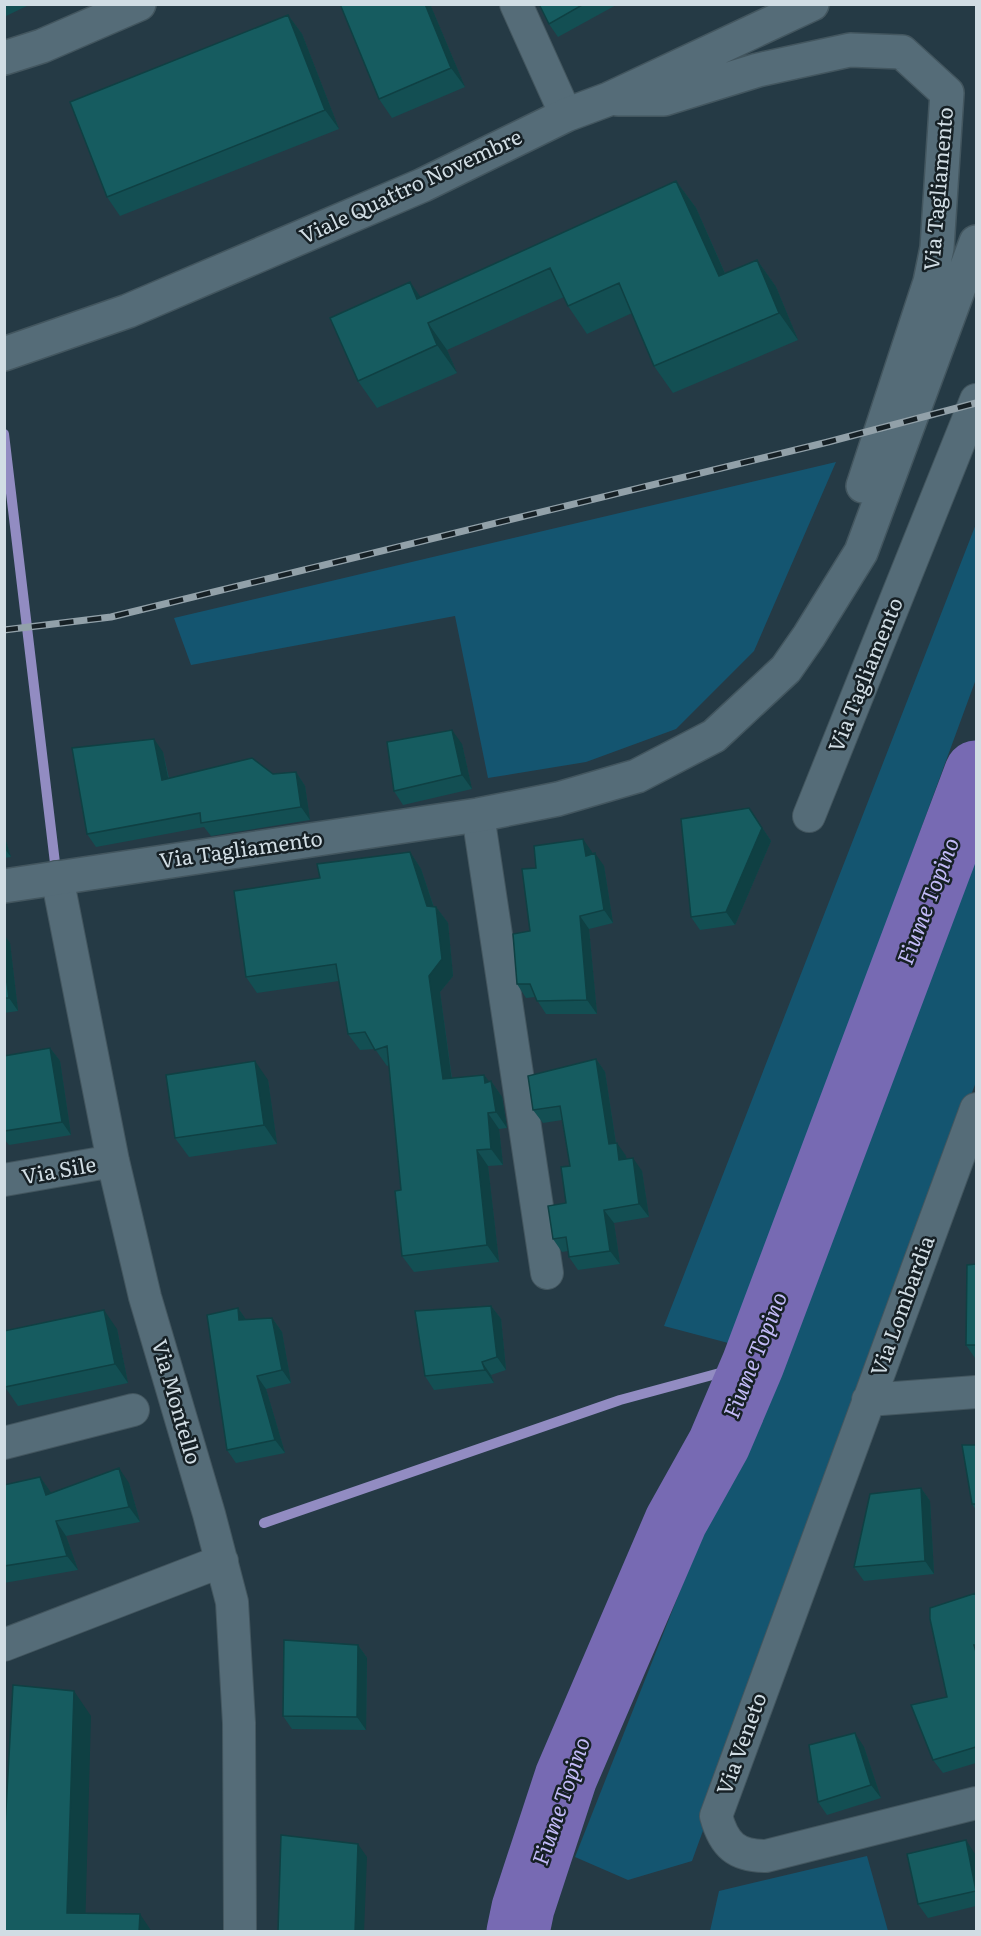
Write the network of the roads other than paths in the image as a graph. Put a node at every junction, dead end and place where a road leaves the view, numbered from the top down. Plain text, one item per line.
1 (139, 4) edge
2 (516, 4) edge
3 (812, 4) edge
4 (4, 58) edge
5 (609, 99) junction
6 (566, 115) junction
7 (976, 242) edge
8 (15, 350) edge
9 (976, 400) edge
10 (835, 595) junction
11 (478, 814) junction
12 (809, 816) dead end
13 (57, 878) junction
14 (4, 886) edge
15 (976, 1109) edge
16 (113, 1161) junction
17 (4, 1180) edge
18 (547, 1273) dead end
19 (976, 1392) edge
20 (868, 1400) junction
21 (133, 1410) dead end
22 (4, 1443) edge
23 (222, 1561) junction
24 (4, 1645) edge
25 (976, 1803) edge
26 (240, 1932) edge

1 - 4 main road
2 - 6 street
3 - 5 main road, Viale Quattro Novembre
5 - 6 main road, Viale Quattro Novembre
5 - 10 main road, Via Tagliamento
6 - 8 main road, Viale Quattro Novembre
7 - 10 main road, Via Tagliamento
9 - 12 street, Via Tagliamento
10 - 11 main road, Via Tagliamento
11 - 13 main road, Via Tagliamento
11 - 18 street
13 - 14 main road, Via Tagliamento
13 - 16 street, Via Montello
15 - 20 street, Via Lombardia
16 - 17 street, Via Sile
16 - 23 street, Via Montello
19 - 20 street, Via Lombardia
20 - 25 street, Via Veneto
21 - 22 street
23 - 24 street
23 - 26 street, Via Montello

